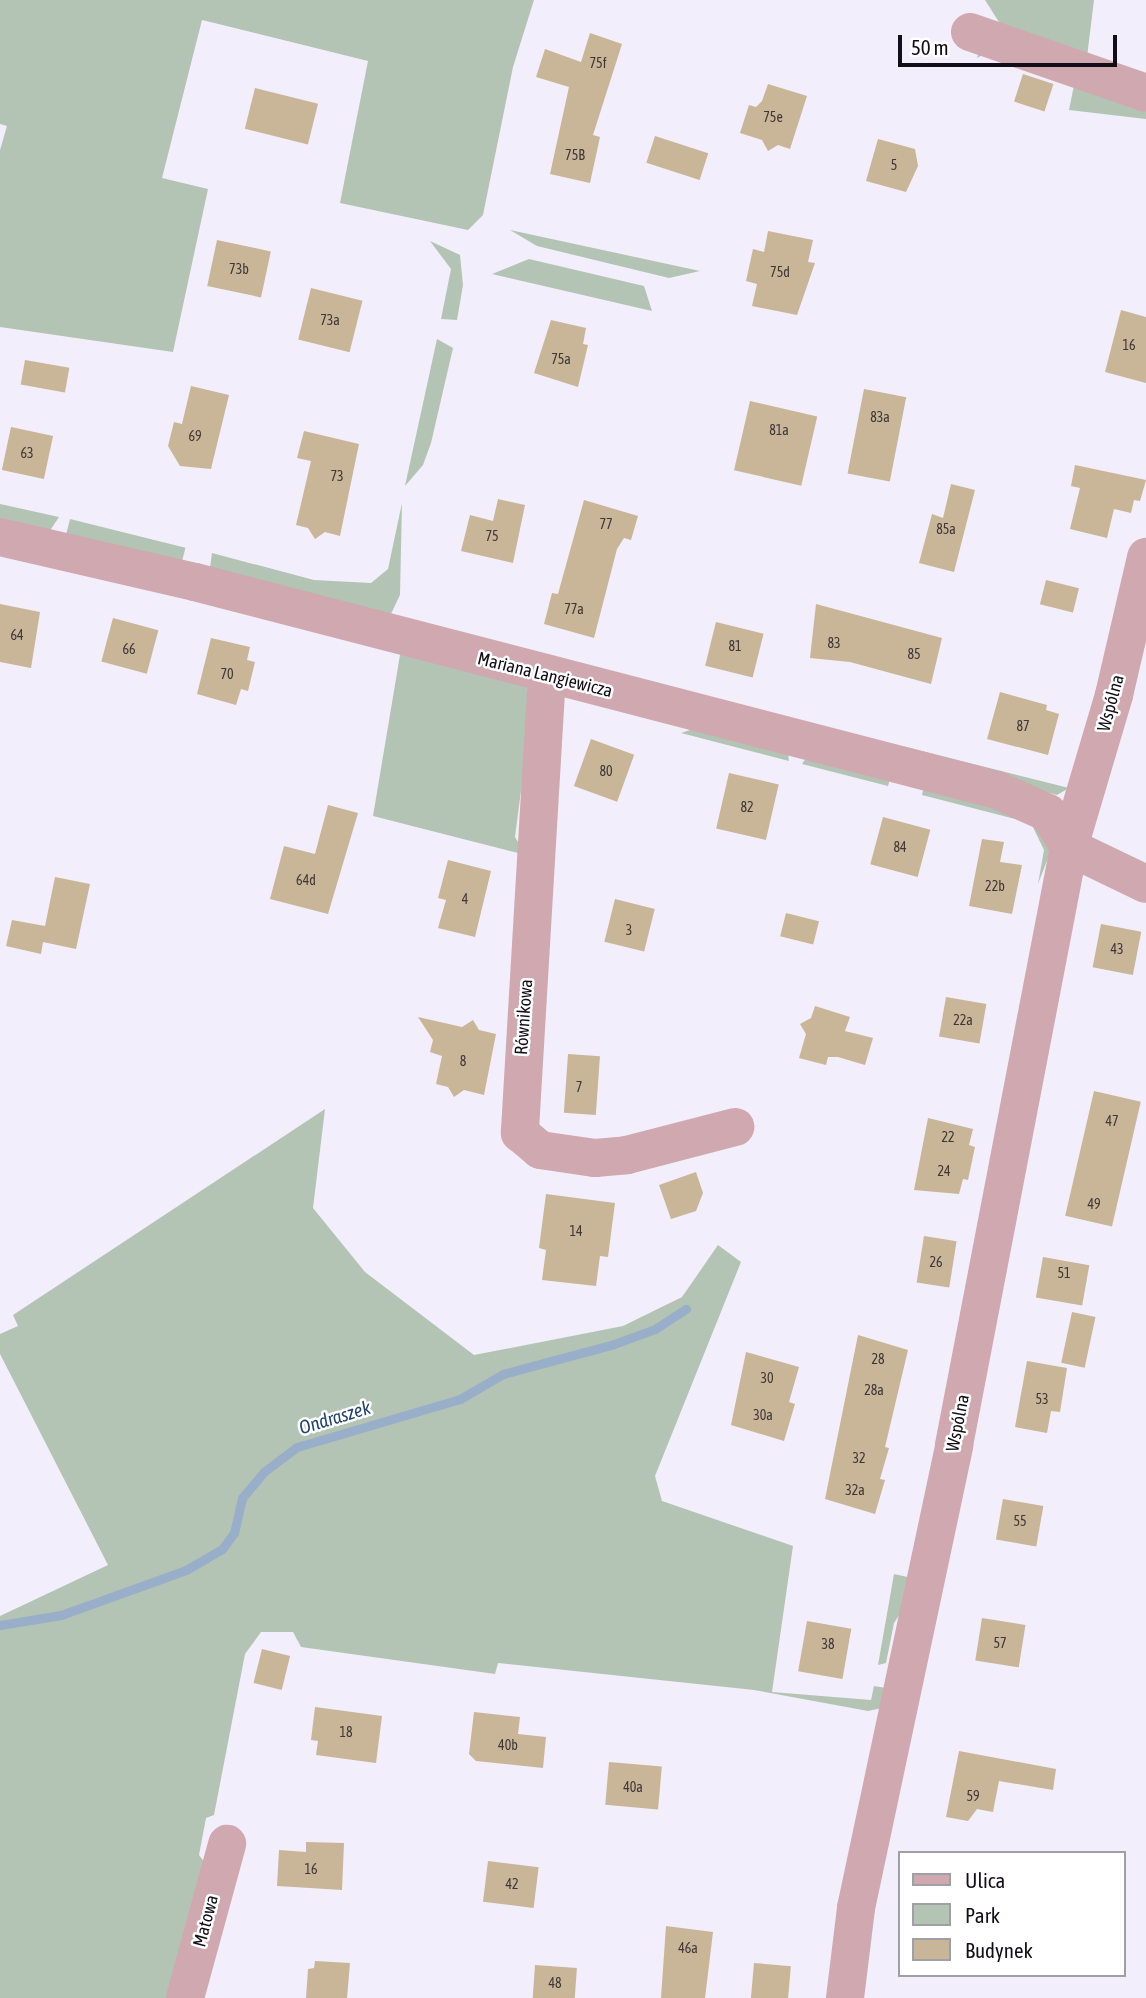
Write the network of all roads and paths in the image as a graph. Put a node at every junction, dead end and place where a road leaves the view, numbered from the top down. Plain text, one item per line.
1 (970, 32) dead end
2 (1146, 93) edge
3 (0, 537) edge
4 (1146, 557) edge
5 (547, 675) junction
6 (1069, 847) junction
7 (1146, 884) edge
8 (735, 1127) dead end
9 (227, 1844) dead end
10 (185, 1998) edge
11 (845, 1998) edge

1 - 2 street
3 - 5 street, Mariana Langiewicza
4 - 6 street, Wspólna
5 - 6 street, Mariana Langiewicza
5 - 8 street, Równikowa
6 - 7 street
6 - 11 street, Wspólna
9 - 10 street, Matowa

